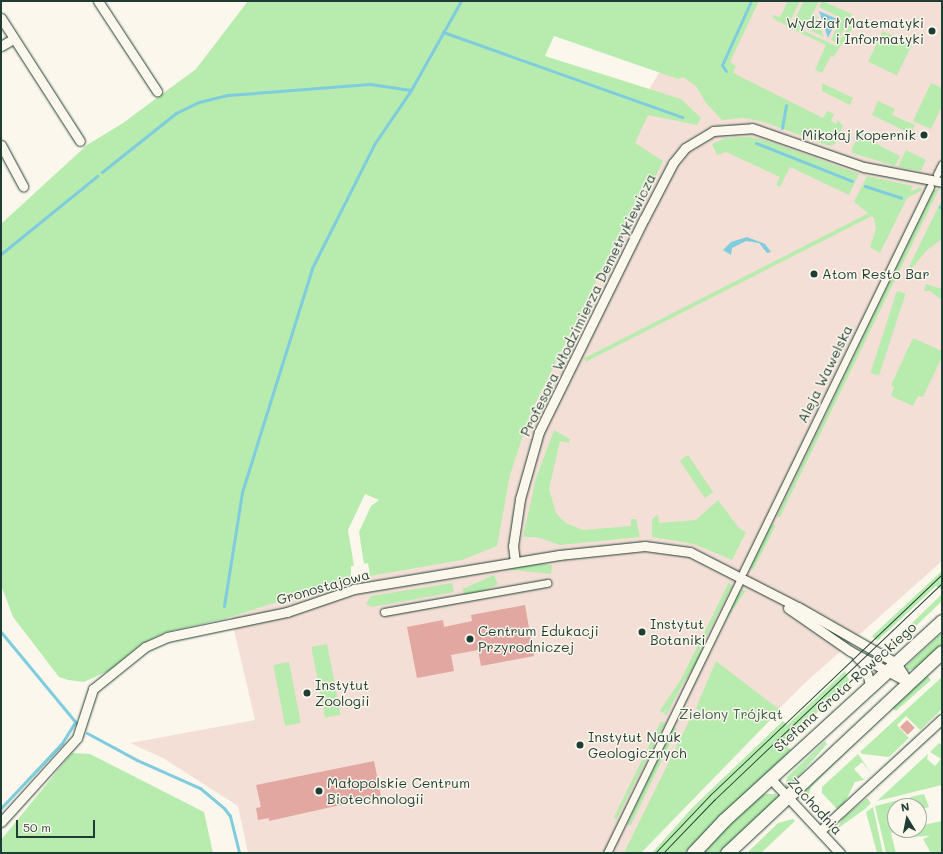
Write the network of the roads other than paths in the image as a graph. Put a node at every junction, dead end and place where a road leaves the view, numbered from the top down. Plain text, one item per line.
1 (98, 1) edge
2 (1, 18) edge
3 (13, 39) junction
4 (1, 46) edge
5 (157, 91) dead end
6 (80, 142) dead end
7 (1, 145) edge
8 (942, 164) edge
9 (937, 174) dead end
10 (942, 182) edge
11 (23, 186) dead end
12 (930, 187) dead end
13 (516, 562) junction
14 (743, 572) dead end
15 (739, 582) dead end
16 (547, 583) dead end
17 (777, 598) junction
18 (384, 612) dead end
19 (942, 621) edge
20 (850, 650) junction
21 (942, 652) edge
22 (893, 667) junction
23 (909, 683) junction
24 (871, 687) junction
25 (942, 719) edge
26 (770, 778) junction
27 (787, 796) junction
28 (1, 822) edge
29 (820, 831) junction
30 (607, 853) edge
31 (693, 853) edge
32 (727, 853) edge
33 (840, 853) edge

1 - 5 street
2 - 3 street
3 - 4 street
3 - 6 street
7 - 11 street
8 - 9 street
10 - 13 street, Profesora Włodzimierza Demetrykiewicza
12 - 14 street, Aleja Wawelska
13 - 17 street, Gronostajowa
13 - 28 street, Gronostajowa
15 - 30 street
16 - 18 street
17 - 20 street, Gronostajowa
17 - 22 street, Gronostajowa
19 - 22 main road, Stefana Grota-Roweckiego
20 - 22 street, Gronostajowa
20 - 24 street, Gronostajowa
21 - 23 main road
22 - 23 street, Gronostajowa
22 - 24 main road, Stefana Grota-Roweckiego
23 - 27 main road
24 - 26 main road, Stefana Grota-Roweckiego
25 - 29 street
26 - 27 street, Zachodnia
26 - 31 main road, Stefana Grota-Roweckiego
27 - 29 street, Zachodnia
27 - 32 main road
29 - 33 street, Zachodnia

